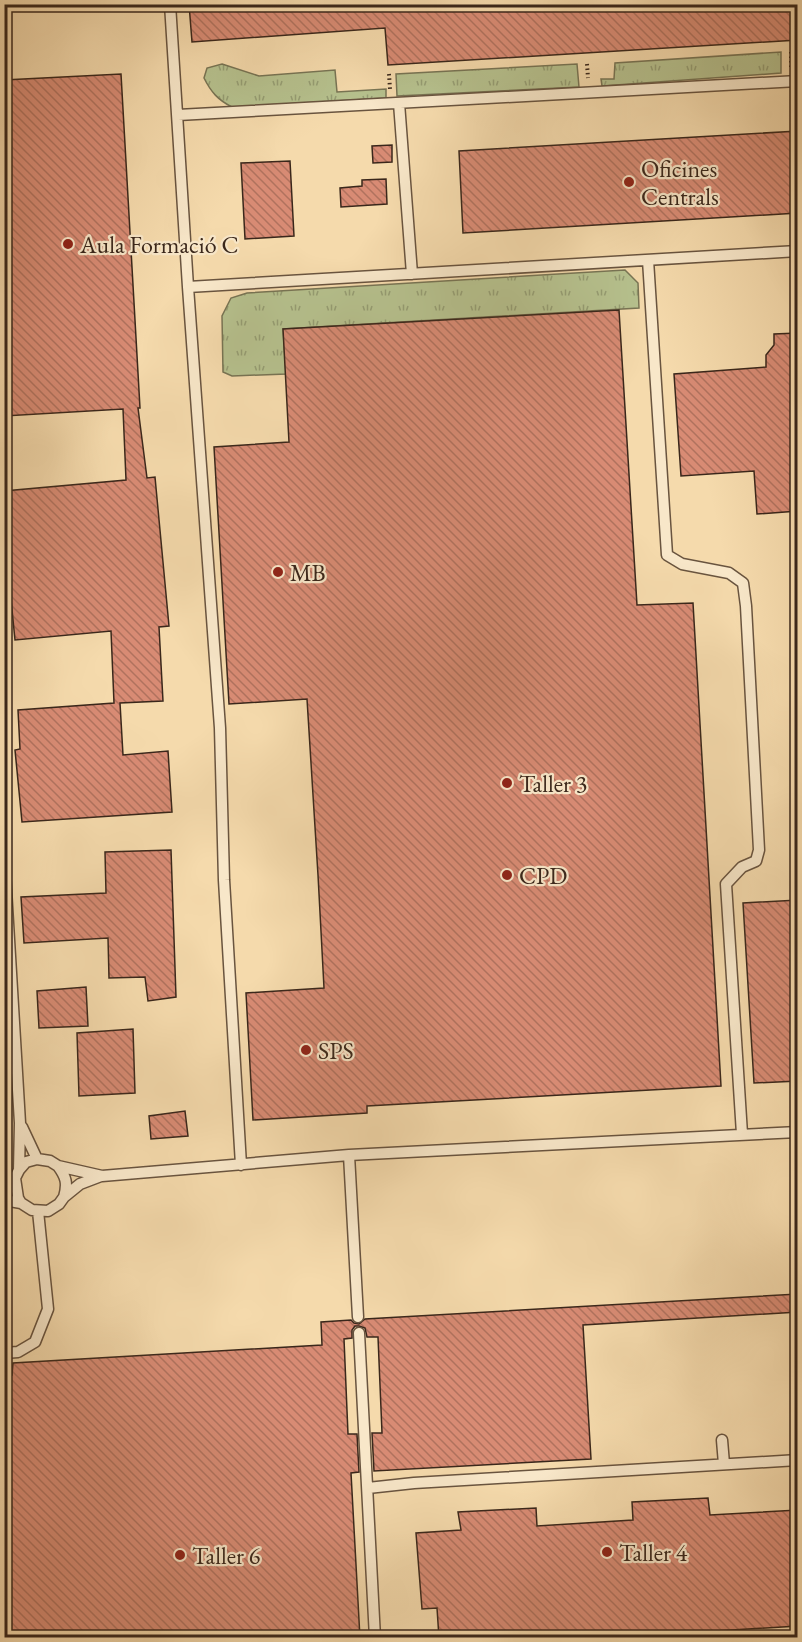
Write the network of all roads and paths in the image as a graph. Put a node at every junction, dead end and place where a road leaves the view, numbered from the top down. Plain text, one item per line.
1 (170, 4) edge
2 (791, 52) dead end
3 (388, 74) dead end
4 (794, 77) edge
5 (395, 100) junction
6 (178, 115) junction
7 (798, 251) edge
8 (648, 260) junction
9 (412, 274) junction
10 (188, 287) junction
11 (4, 856) edge
12 (20, 1124) junction
13 (798, 1132) edge
14 (742, 1134) junction
15 (349, 1155) junction
16 (37, 1159) junction
17 (241, 1165) junction
18 (58, 1166) junction
19 (17, 1174) junction
20 (102, 1176) junction
21 (4, 1183) edge
22 (64, 1197) junction
23 (4, 1200) edge
24 (21, 1203) junction
25 (38, 1211) junction
26 (358, 1317) dead end
27 (359, 1333) dead end
28 (4, 1353) edge
29 (722, 1440) dead end
30 (798, 1460) edge
31 (724, 1464) junction
32 (368, 1488) junction
33 (375, 1638) edge

1 - 6 lane
2 - 4 path
3 - 5 path
4 - 5 lane
5 - 6 lane
5 - 9 lane
6 - 10 lane
7 - 8 lane
8 - 9 lane
8 - 14 lane
9 - 10 lane
10 - 17 lane
11 - 12 lane
12 - 16 lane
12 - 19 lane
13 - 14 lane
14 - 15 lane
15 - 17 lane
15 - 26 lane
16 - 18 lane
16 - 19 lane
17 - 20 lane
18 - 20 lane
18 - 22 lane
19 - 21 lane
19 - 24 lane
20 - 22 lane
22 - 25 lane
23 - 24 lane
24 - 25 lane
25 - 28 lane
27 - 32 lane
29 - 31 lane
30 - 31 lane
31 - 32 lane
32 - 33 lane

